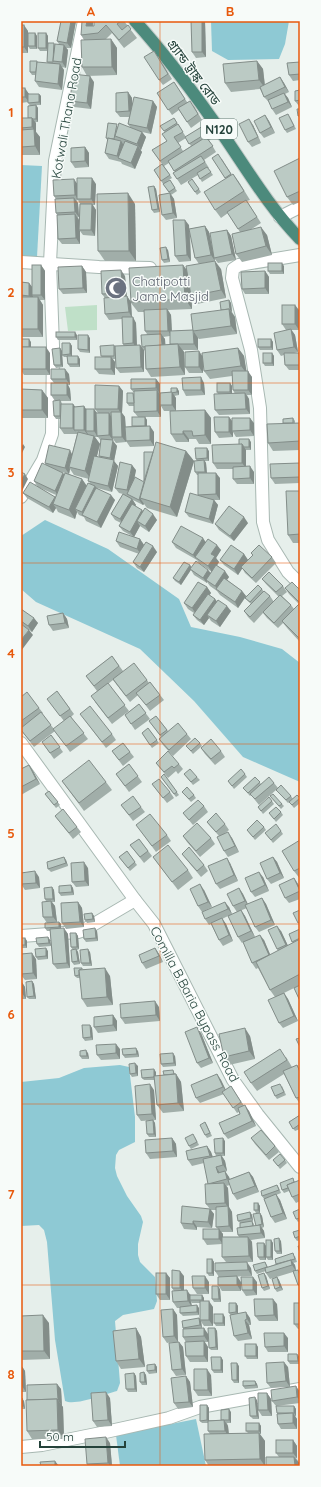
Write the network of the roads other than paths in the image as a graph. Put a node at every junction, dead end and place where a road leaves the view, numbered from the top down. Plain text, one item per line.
1 (84, 21) edge
2 (136, 21) edge
3 (300, 207) edge
4 (280, 217) junction
5 (300, 239) edge
6 (300, 255) edge
7 (21, 262) edge
8 (50, 263) junction
9 (161, 268) edge
10 (220, 268) dead end
11 (233, 268) junction
12 (22, 497) edge
13 (300, 584) edge
14 (21, 744) edge
15 (135, 900) junction
16 (21, 936) edge
17 (300, 1167) edge
18 (300, 1389) edge
19 (21, 1447) edge

1 - 8 street, Kotwali Thana Road
2 - 4 highway, গ্র্যান্ড ট্রাঙ্ক রোড / N120
3 - 4 street
4 - 5 highway, গ্র্যান্ড ট্রাঙ্ক রোড / N120
6 - 11 street
7 - 8 street
8 - 9 street
8 - 12 street, Kotwali Thana Road
10 - 11 street
11 - 13 street
14 - 15 street, Comilla B.Baria Bypass Road
15 - 16 street
15 - 17 street, Comilla B.Baria Bypass Road
18 - 19 street

